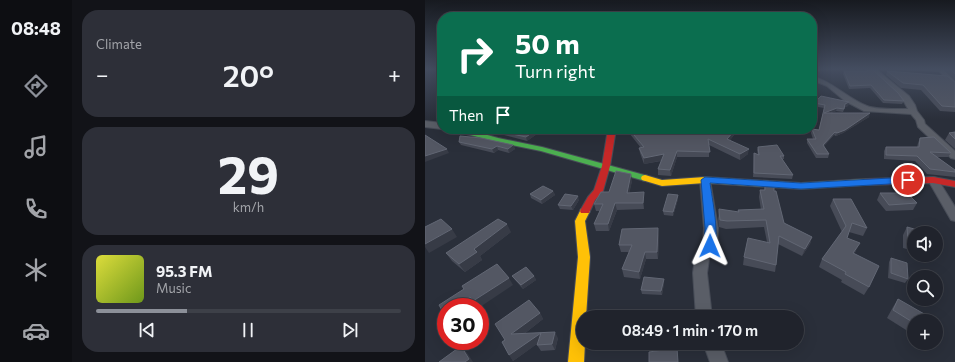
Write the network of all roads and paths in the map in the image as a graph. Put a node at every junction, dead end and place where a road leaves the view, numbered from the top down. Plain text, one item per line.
1 (830, 86) edge
2 (892, 86) edge
3 (913, 112) junction
4 (425, 124) edge
5 (437, 125) edge
6 (476, 134) edge
7 (611, 134) edge
8 (955, 156) edge
9 (606, 166) junction
10 (705, 180) junction
11 (933, 180) junction
12 (955, 184) edge
13 (955, 217) edge
14 (703, 310) edge
15 (715, 350) edge
16 (576, 362) edge
17 (719, 362) edge

1 - 3 street
2 - 3 street
3 - 8 street
4 - 5 street
6 - 9 street
7 - 9 street
9 - 10 street
9 - 16 street
10 - 11 street
10 - 14 street
11 - 12 street
11 - 13 street
15 - 17 street

